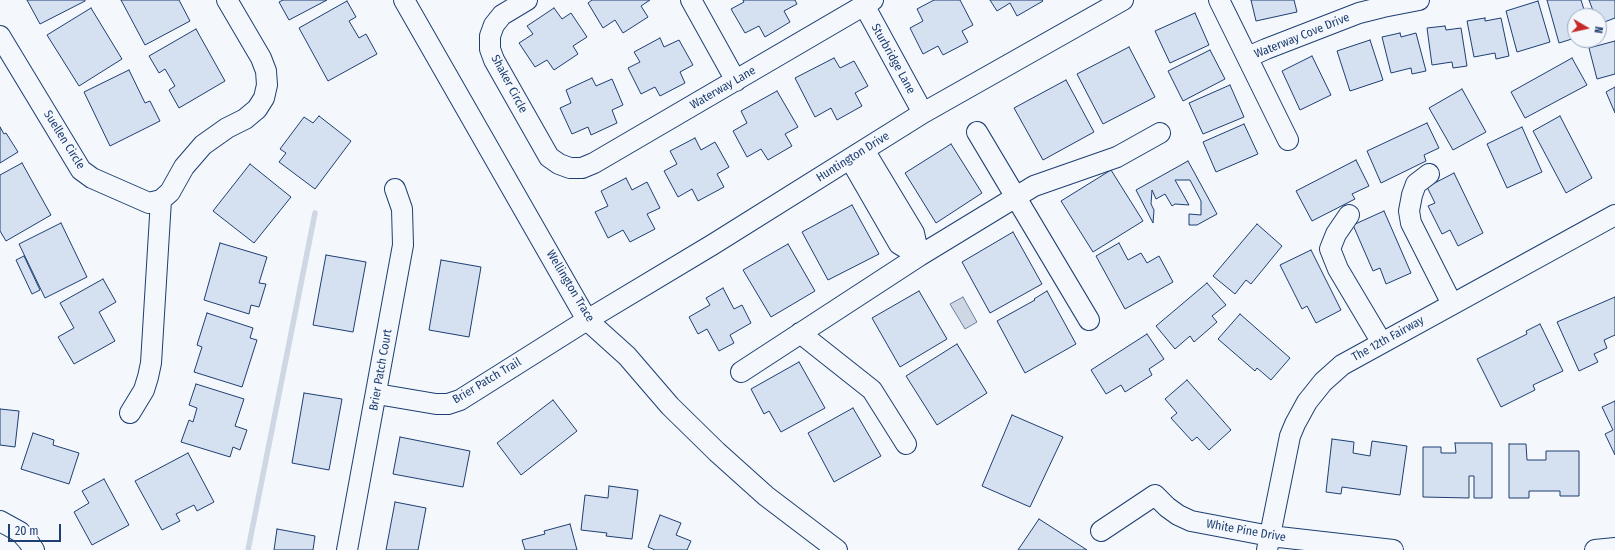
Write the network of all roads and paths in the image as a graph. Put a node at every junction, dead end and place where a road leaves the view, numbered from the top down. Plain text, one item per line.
1 (227, 0) edge
2 (404, 0) edge
3 (527, 0) edge
4 (691, 0) edge
5 (1124, 0) edge
6 (1219, 0) edge
7 (1413, 1) edge
8 (868, 3) edge
9 (0, 36) edge
10 (1248, 57) junction
11 (736, 81) junction
12 (923, 113) junction
13 (977, 132) dead end
14 (1160, 132) dead end
15 (1288, 140) dead end
16 (857, 154) junction
17 (570, 168) joint
18 (1429, 174) dead end
19 (395, 189) dead end
20 (1016, 197) junction
21 (161, 200) junction
22 (1615, 215) edge
23 (1349, 216) dead end
24 (919, 256) junction
25 (1452, 304) junction
26 (587, 320) junction
27 (1089, 320) dead end
28 (800, 333) junction
29 (1382, 343) junction
30 (741, 372) dead end
31 (377, 394) junction
32 (130, 413) dead end
33 (906, 444) dead end
34 (0, 521) edge
35 (1101, 531) dead end
36 (1268, 543) edge
37 (1615, 548) edge
38 (34, 550) edge
39 (347, 550) edge
40 (837, 550) edge
41 (1393, 550) edge
42 (1595, 550) edge

1 - 21 street
2 - 26 street, Wellington Trace
3 - 17 street, Shaker Circle
4 - 11 street
5 - 12 street, Huntington Drive
6 - 10 street, Waterway Cove Drive
7 - 10 street, Waterway Cove Drive
8 - 11 street, Waterway Lane
8 - 12 street, Sturbridge Lane
9 - 21 street, Suellen Circle
10 - 15 street
11 - 17 street, Waterway Lane
12 - 16 street, Huntington Drive
13 - 20 street
14 - 20 street
16 - 24 street
16 - 26 street, Huntington Drive
18 - 25 street
19 - 31 street, Brier Patch Court
20 - 24 street
20 - 27 street
21 - 32 street
22 - 25 street, The 12th Fairway
23 - 29 street
24 - 28 street
25 - 29 street, The 12th Fairway
26 - 31 street, Brier Patch Trail
26 - 40 street, Wellington Trace
28 - 30 street
28 - 33 street
29 - 36 street, The 12th Fairway
31 - 39 street, Brier Patch Court
34 - 38 street
35 - 36 street, White Pine Drive
36 - 41 street, White Pine Drive
37 - 42 street

